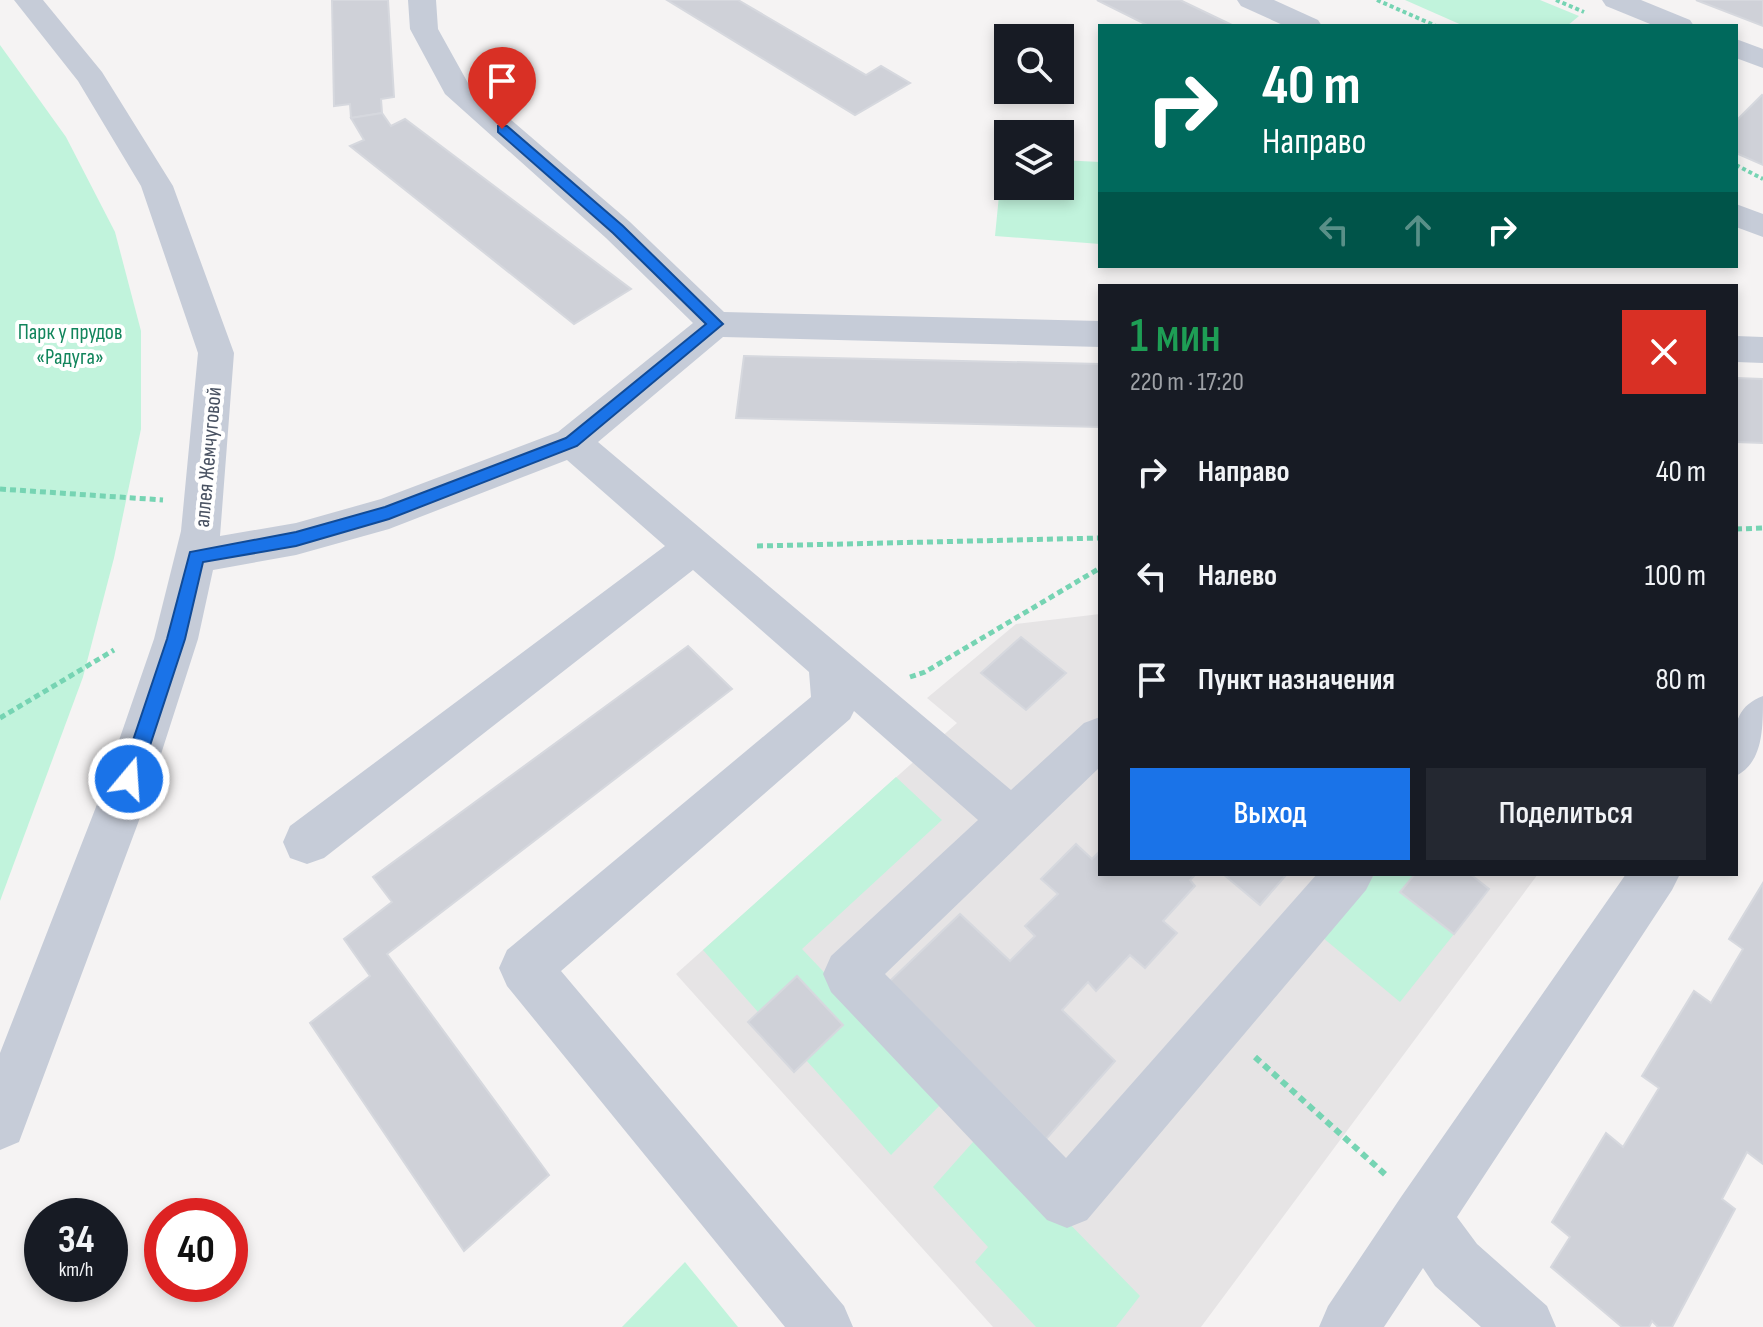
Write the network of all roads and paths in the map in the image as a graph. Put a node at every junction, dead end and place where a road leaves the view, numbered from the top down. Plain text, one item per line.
1 (28, 0) edge
2 (422, 0) edge
3 (1251, 0) edge
4 (1377, 0) edge
5 (1616, 0) edge
6 (1304, 24) edge
7 (1431, 24) edge
8 (1675, 24) edge
9 (1738, 49) edge
10 (1763, 59) edge
11 (1738, 166) edge
12 (1763, 179) edge
13 (1738, 216) edge
14 (1763, 226) edge
15 (715, 324) junction
16 (1098, 334) edge
17 (1738, 349) edge
18 (1763, 350) edge
19 (572, 442) junction
20 (0, 489) edge
21 (205, 500) junction
22 (1763, 528) edge
23 (1738, 529) edge
24 (1098, 538) edge
25 (694, 547) junction
26 (196, 557) junction
27 (1098, 569) edge
28 (114, 650) dead end
29 (848, 679) junction
30 (1763, 716) edge
31 (0, 718) edge
32 (1098, 739) edge
33 (1738, 752) edge
34 (1012, 820) junction
35 (307, 842) dead end
36 (1347, 876) edge
37 (1654, 876) edge
38 (1219, 1024) junction
39 (0, 1123) edge
40 (1421, 1217) junction
41 (823, 1327) edge
42 (1349, 1327) edge
43 (1526, 1327) edge

1 - 21 street, аллея Жемчуговой
2 - 15 street
3 - 6 street
4 - 7 path
5 - 8 street
9 - 10 street
11 - 12 path
13 - 14 street
15 - 16 street
15 - 19 street
17 - 18 street
19 - 25 street
19 - 26 street
20 - 21 path
21 - 26 street, аллея Жемчуговой
22 - 23 path
24 - 25 path
25 - 29 street
25 - 35 street
26 - 39 street, аллея Жемчуговой
27 - 29 path
28 - 31 path
29 - 34 street
29 - 41 street
30 - 33 street
32 - 34 street
34 - 38 street
36 - 38 street
37 - 40 street
38 - 40 path
40 - 42 street
40 - 43 street

